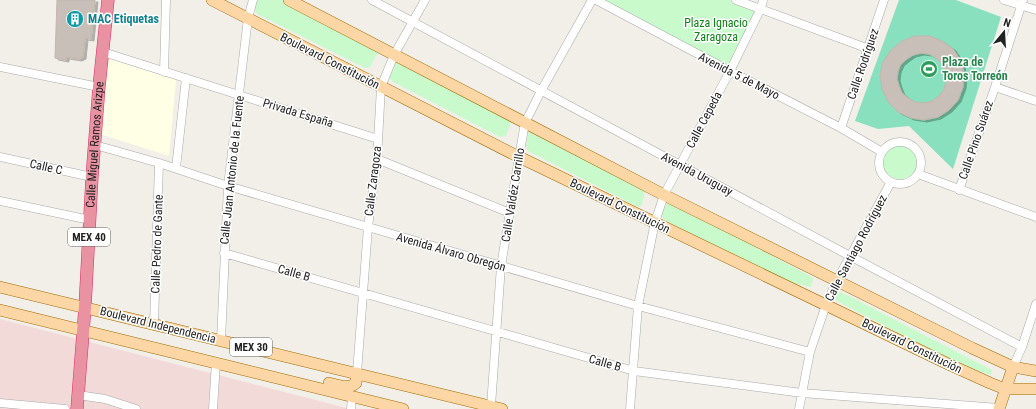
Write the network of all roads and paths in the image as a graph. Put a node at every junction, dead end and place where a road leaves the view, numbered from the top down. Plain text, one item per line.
1 (108, 0) edge
2 (166, 0) edge
3 (212, 0) edge
4 (253, 0) edge
5 (289, 0) edge
6 (372, 0) edge
7 (425, 0) edge
8 (592, 0) edge
9 (596, 0) edge
10 (736, 0) edge
11 (884, 0) edge
12 (1004, 0) edge
13 (1022, 3) edge
14 (762, 4) edge
15 (1036, 10) edge
16 (248, 18) junction
17 (413, 21) junction
18 (869, 49) junction
19 (103, 52) junction
20 (394, 55) junction
21 (0, 67) edge
22 (164, 72) junction
23 (730, 72) junction
24 (186, 78) junction
25 (99, 87) junction
26 (381, 87) junction
27 (995, 87) junction
28 (540, 91) junction
29 (240, 95) junction
30 (1036, 101) edge
31 (526, 123) junction
32 (841, 128) junction
33 (378, 139) junction
34 (95, 144) junction
35 (882, 152) junction
36 (0, 157) edge
37 (519, 157) junction
38 (377, 159) junction
39 (159, 163) junction
40 (680, 164) junction
41 (176, 168) junction
42 (918, 174) junction
43 (92, 177) junction
44 (891, 182) junction
45 (228, 186) junction
46 (959, 190) junction
47 (664, 195) junction
48 (0, 201) edge
49 (510, 213) junction
50 (1036, 217) edge
51 (90, 220) junction
52 (655, 222) junction
53 (368, 227) junction
54 (224, 253) junction
55 (850, 256) junction
56 (502, 266) junction
57 (837, 280) junction
58 (0, 287) edge
59 (363, 293) junction
60 (1036, 304) edge
61 (826, 305) junction
62 (638, 306) junction
63 (85, 308) junction
64 (0, 310) edge
65 (154, 324) junction
66 (82, 330) junction
67 (497, 332) junction
68 (221, 340) junction
69 (1022, 347) junction
70 (810, 352) junction
71 (216, 362) junction
72 (1013, 367) junction
73 (634, 371) junction
74 (1036, 371) edge
75 (357, 373) junction
76 (297, 383) junction
77 (1005, 389) junction
78 (1036, 389) edge
79 (802, 393) junction
80 (78, 395) junction
81 (352, 396) junction
82 (0, 403) edge
83 (46, 408) edge
84 (496, 408) edge
85 (999, 408) edge
86 (65, 409) edge
87 (77, 409) edge
88 (136, 409) edge
89 (213, 409) edge
90 (351, 409) edge
91 (403, 409) edge
92 (630, 409) edge
93 (799, 409) edge

1 - 19 highway, Calle Miguel Ramos Arizpe / MEX 40
2 - 22 street
3 - 16 main road, Boulevard Constitución
4 - 16 street, Calle Juan Antonio de la Fuente
5 - 20 main road, Boulevard Constitución
6 - 17 street, Avenida Uruguay
7 - 17 street, Calle Zaragoza
8 - 28 street, Calle Valdéz Carrillo
9 - 23 street, Avenida 5 de Mayo
10 - 14 street
11 - 18 street, Calle Rodríguez
12 - 13 street
13 - 15 street
13 - 27 street, Calle Pino Suárez
14 - 18 street
14 - 23 street, Calle Cepeda
16 - 26 main road, Boulevard Constitución
16 - 29 street, Calle Juan Antonio de la Fuente
17 - 20 street, Calle Zaragoza
17 - 28 street, Avenida Uruguay
18 - 32 street, Calle Rodríguez
19 - 22 street, Privada España
19 - 25 highway, Calle Miguel Ramos Arizpe / MEX 40
20 - 26 street, Calle Zaragoza
20 - 31 main road, Boulevard Constitución
21 - 25 street
22 - 24 street, Privada España
23 - 32 street, Avenida 5 de Mayo
23 - 40 street, Calle Cepeda
24 - 29 street, Privada España
24 - 41 street
25 - 34 highway, Calle Miguel Ramos Arizpe / MEX 40
26 - 33 street, Calle Zaragoza
26 - 37 main road, Boulevard Constitución
27 - 30 street
27 - 46 street, Calle Pino Suárez
28 - 31 street, Calle Valdéz Carrillo
28 - 40 street, Avenida Uruguay
29 - 33 street, Privada España
29 - 45 street, Calle Juan Antonio de la Fuente
31 - 37 street, Calle Valdéz Carrillo
31 - 47 main road, Boulevard Constitución
32 - 35 street, Avenida 5 de Mayo
33 - 38 street, Calle Zaragoza
34 - 39 street, Avenida Álvaro Obregón
34 - 43 highway, Calle Miguel Ramos Arizpe / MEX 40
35 - 42 street
35 - 44 street
36 - 43 street, Calle C
37 - 49 street, Calle Valdéz Carrillo
37 - 52 main road, Boulevard Constitución
38 - 49 street
38 - 53 street, Calle Zaragoza
39 - 41 street, Avenida Álvaro Obregón
39 - 65 street, Calle Pedro de Gante
40 - 47 street, Calle Cepeda
40 - 55 street, Avenida Uruguay
41 - 45 street, Avenida Álvaro Obregón
42 - 44 street
42 - 46 street
43 - 51 highway, Calle Miguel Ramos Arizpe / MEX 40
44 - 55 street, Calle Santiago Rodríguez
45 - 53 street, Avenida Álvaro Obregón
45 - 54 street, Calle Juan Antonio de la Fuente
46 - 50 street
47 - 52 street, Calle Cepeda
47 - 57 main road, Boulevard Constitución
48 - 51 street
49 - 56 street, Calle Valdéz Carrillo
51 - 63 highway, Calle Miguel Ramos Arizpe / MEX 40
52 - 61 main road, Boulevard Constitución
52 - 62 street, Calle Cepeda
53 - 56 street, Avenida Álvaro Obregón
53 - 59 street, Calle Zaragoza
54 - 59 street, Calle B
54 - 68 street, Calle Juan Antonio de la Fuente
55 - 57 street, Calle Santiago Rodríguez
55 - 69 street, Avenida Uruguay
56 - 62 street, Avenida Álvaro Obregón
56 - 67 street, Calle Valdéz Carrillo
57 - 61 street, Calle Santiago Rodríguez
57 - 72 main road, Boulevard Constitución
58 - 63 main road, Boulevard Independencia / MEX 30
59 - 67 street, Calle B
59 - 75 street, Calle Zaragoza
60 - 69 street
61 - 70 street, Calle Santiago Rodríguez
61 - 77 main road, Boulevard Constitución
62 - 70 street, Avenida Álvaro Obregón
62 - 73 street, Calle Cepeda
63 - 65 main road, Boulevard Independencia / MEX 30
63 - 66 highway, Calle Miguel Ramos Arizpe / MEX 40
64 - 66 main road, Boulevard Independencia / MEX 30
65 - 68 main road, Boulevard Independencia / MEX 30
66 - 71 main road, Boulevard Independencia / MEX 30
66 - 80 highway, Calle Miguel Ramos Arizpe / MEX 40
67 - 73 street, Calle B
67 - 84 street, Calle Valdéz Carrillo
68 - 75 main road, Boulevard Independencia / MEX 30
69 - 72 street
70 - 79 street, Calle Santiago Rodríguez
71 - 76 main road, Boulevard Independencia / MEX 30
71 - 89 street
72 - 74 main road, Boulevard Constitución
72 - 77 main road
73 - 79 street, Calle B
73 - 92 street, Calle Cepeda
75 - 76 main road
75 - 84 main road, Boulevard Independencia / MEX 30
76 - 81 main road, Boulevard Independencia / MEX 30
77 - 78 main road, Boulevard Constitución
77 - 85 main road
79 - 85 street, Calle B
79 - 93 street, Calle Santiago Rodríguez
80 - 87 highway, Calle Miguel Ramos Arizpe / MEX 40
80 - 88 street
81 - 90 street
81 - 91 main road, Boulevard Independencia / MEX 30
82 - 83 street
83 - 86 street

